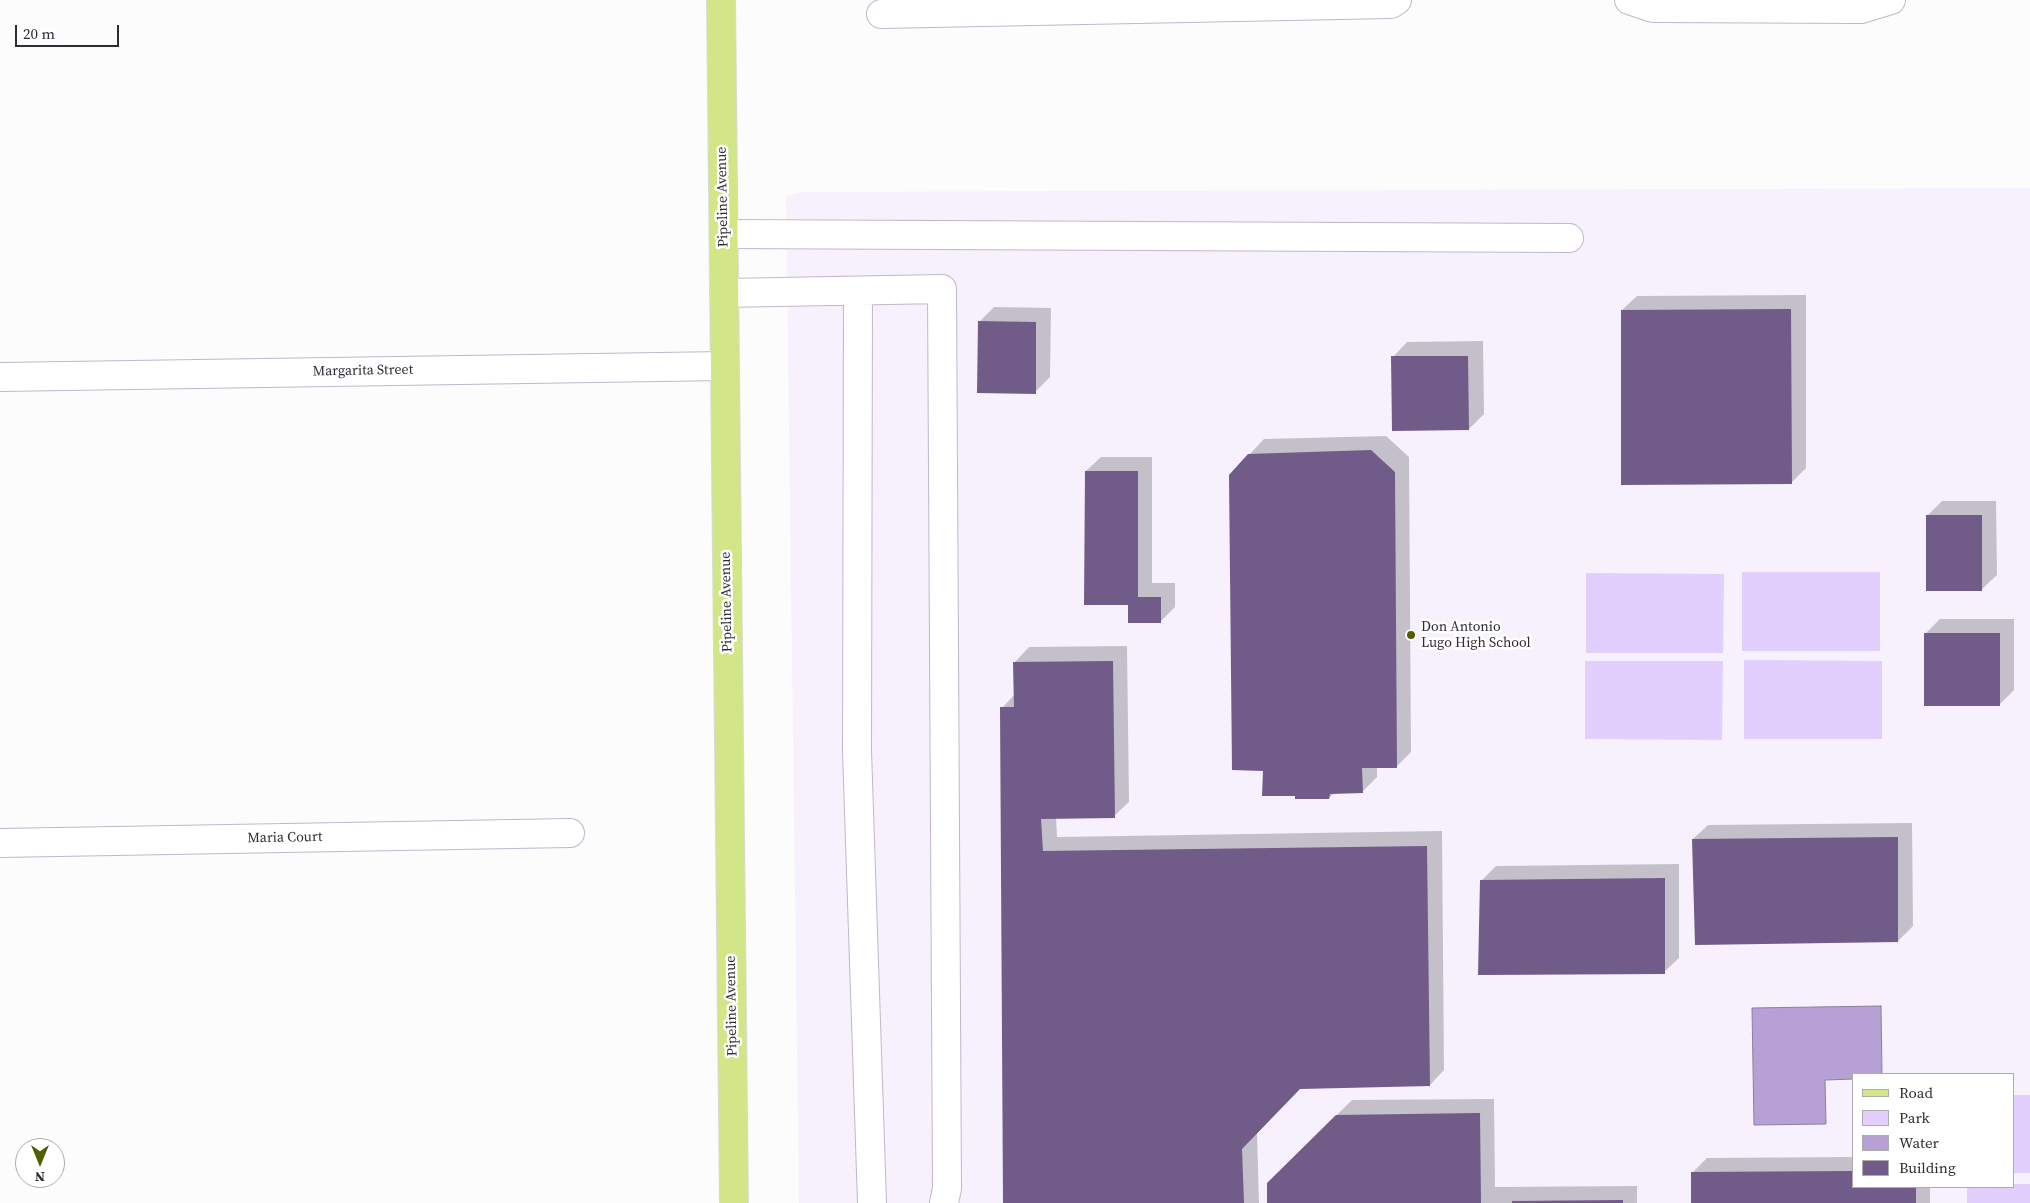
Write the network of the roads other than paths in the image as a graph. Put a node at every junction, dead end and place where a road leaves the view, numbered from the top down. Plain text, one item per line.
1 (721, 0) edge
2 (1397, 0) edge
3 (1629, 0) edge
4 (1891, 0) edge
5 (881, 14) dead end
6 (724, 234) junction
7 (1570, 238) dead end
8 (858, 291) junction
9 (724, 293) junction
10 (725, 366) junction
11 (0, 377) edge
12 (570, 833) dead end
13 (0, 842) edge
14 (734, 1203) edge
15 (872, 1203) edge
16 (944, 1203) edge

1 - 6 main road, Pipeline Avenue
2 - 5 street
3 - 4 street
6 - 7 street
6 - 9 main road, Pipeline Avenue
8 - 9 street
8 - 15 street
8 - 16 street
9 - 10 main road, Pipeline Avenue
10 - 11 street, Margarita Street
10 - 14 main road, Pipeline Avenue
12 - 13 street, Maria Court

